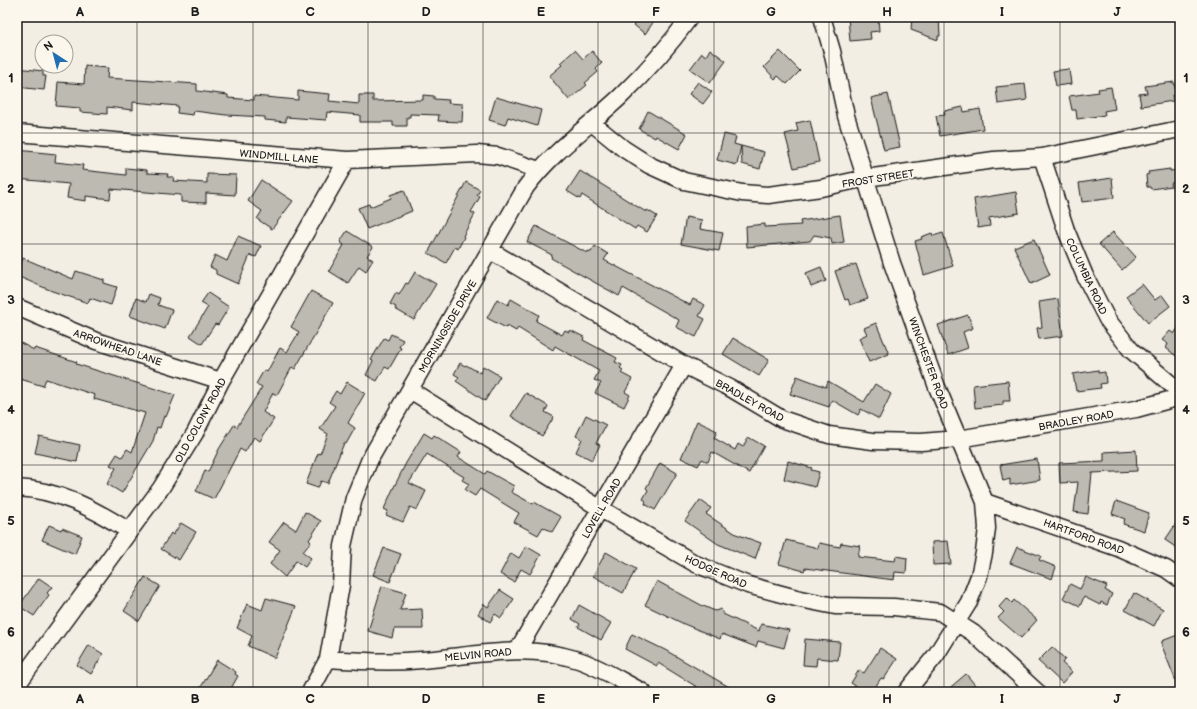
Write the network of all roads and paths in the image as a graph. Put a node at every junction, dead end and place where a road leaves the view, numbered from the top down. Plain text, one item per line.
1 (690, 17) edge
2 (822, 17) edge
3 (592, 123) junction
4 (1180, 129) edge
5 (17, 133) edge
6 (1042, 157) junction
7 (347, 160) junction
8 (539, 170) junction
9 (866, 178) junction
10 (491, 251) junction
11 (17, 307) edge
12 (684, 365) junction
13 (221, 381) junction
14 (410, 390) junction
15 (1180, 392) edge
16 (1180, 397) edge
17 (958, 439) junction
18 (17, 488) edge
19 (985, 502) junction
20 (601, 509) junction
21 (129, 532) junction
22 (1180, 579) edge
23 (957, 622) junction
24 (517, 651) junction
25 (328, 659) junction
26 (17, 685) edge
27 (310, 692) edge
28 (643, 692) edge
29 (906, 692) edge
30 (1037, 692) edge

1 - 3 street, MORNINGSIDE DRIVE
2 - 9 street, WINCHESTER ROAD
3 - 8 street, MORNINGSIDE DRIVE
3 - 9 street, FROST STREET
4 - 6 street, FROST STREET
5 - 7 street, WINDMILL LANE
6 - 9 street, FROST STREET
6 - 15 street, COLUMBIA ROAD
7 - 8 street, WINDMILL LANE
7 - 13 street, OLD COLONY ROAD
8 - 10 street, MORNINGSIDE DRIVE
9 - 17 street, WINCHESTER ROAD
10 - 12 street, BRADLEY ROAD
10 - 14 street, MORNINGSIDE DRIVE
11 - 13 street, ARROWHEAD LANE
12 - 17 street, BRADLEY ROAD
12 - 20 street, LOVELL ROAD
13 - 21 street, OLD COLONY ROAD
14 - 20 street, HODGE ROAD
14 - 25 street, MORNINGSIDE DRIVE
16 - 17 street, BRADLEY ROAD
17 - 19 street, WINCHESTER ROAD
18 - 21 street
19 - 22 street, HARTFORD ROAD
19 - 23 street, WINCHESTER ROAD
20 - 23 street, HODGE ROAD
20 - 24 street, LOVELL ROAD
21 - 26 street, OLD COLONY ROAD
23 - 29 street, WINCHESTER ROAD
23 - 30 street, HODGE ROAD
24 - 25 street, MELVIN ROAD
24 - 28 street, MELVIN ROAD
25 - 27 street, MORNINGSIDE DRIVE

